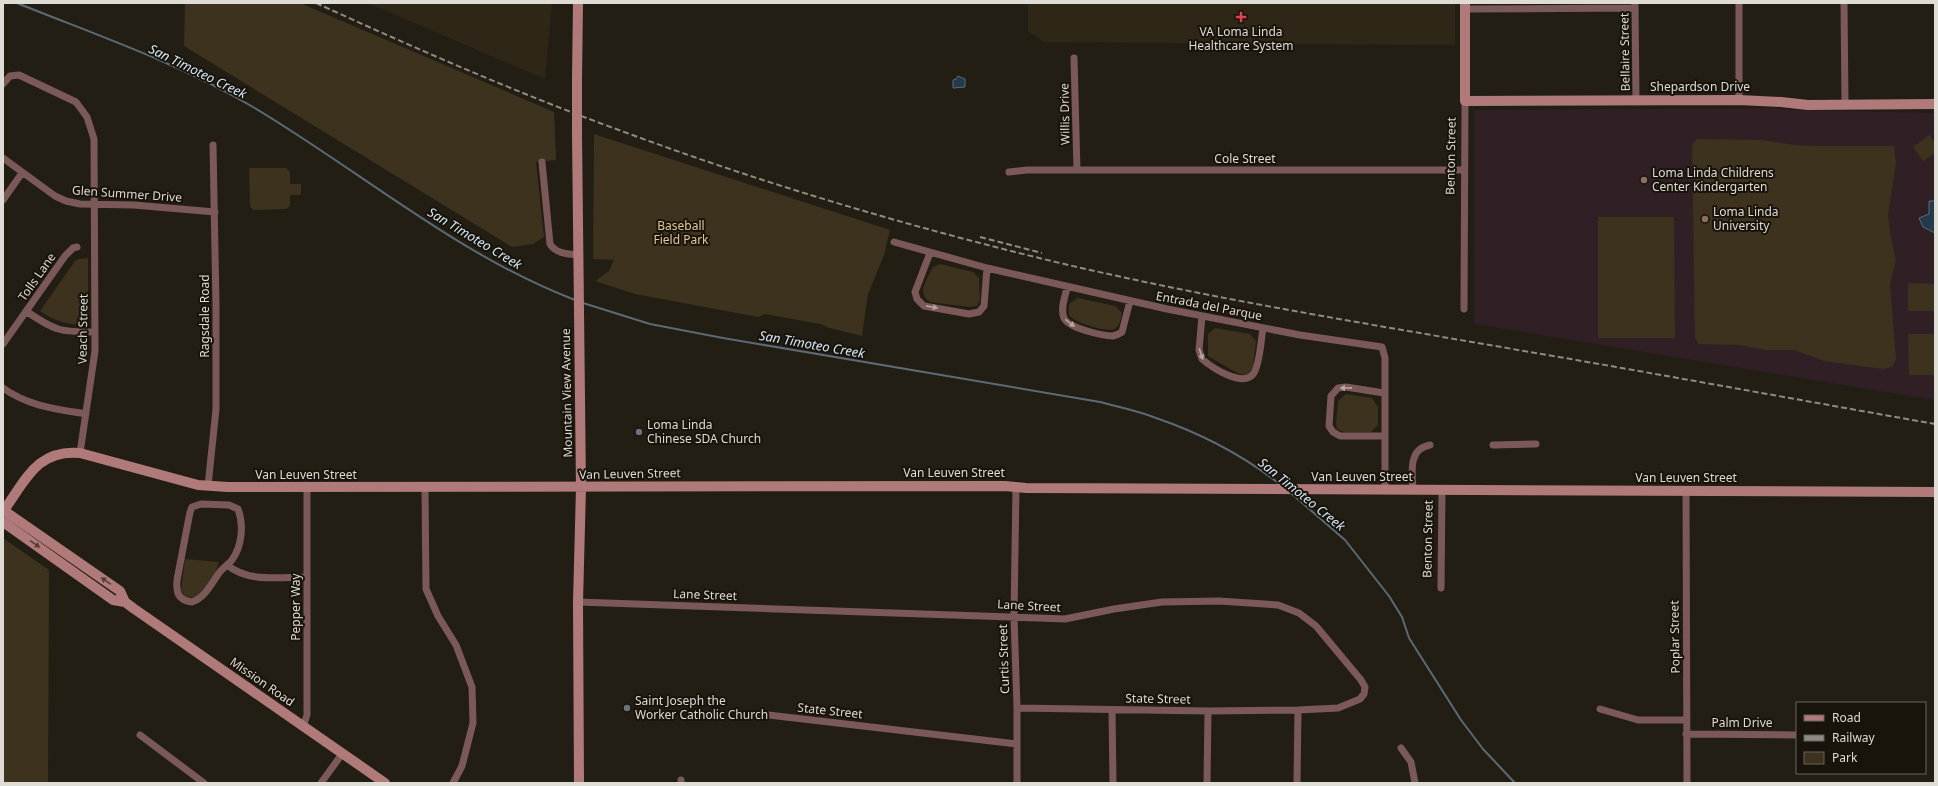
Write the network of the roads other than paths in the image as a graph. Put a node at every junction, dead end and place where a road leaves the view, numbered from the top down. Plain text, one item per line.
1 (578, 3) edge
2 (1739, 3) edge
3 (1844, 3) edge
4 (1466, 6) edge
5 (1635, 6) edge
6 (1074, 58) dead end
7 (3, 84) edge
8 (1636, 100) junction
9 (1739, 100) junction
10 (1465, 101) junction
11 (1935, 104) edge
12 (1845, 105) junction
13 (213, 145) dead end
14 (3, 158) edge
15 (542, 162) dead end
16 (1077, 170) junction
17 (1463, 170) junction
18 (1009, 172) dead end
19 (22, 173) junction
20 (3, 200) edge
21 (95, 204) junction
22 (216, 212) junction
23 (894, 242) dead end
24 (77, 247) dead end
25 (930, 253) junction
26 (579, 255) junction
27 (987, 268) junction
28 (1067, 288) junction
29 (1130, 301) junction
30 (1464, 309) dead end
31 (26, 311) junction
32 (1202, 316) junction
33 (1263, 328) junction
34 (95, 332) junction
35 (3, 344) edge
36 (3, 388) edge
37 (1384, 392) junction
38 (86, 414) junction
39 (1385, 436) junction
40 (1536, 444) dead end
41 (1430, 445) dead end
42 (1493, 445) dead end
43 (80, 453) junction
44 (208, 486) junction
45 (1016, 487) junction
46 (307, 488) junction
47 (424, 488) junction
48 (581, 488) junction
49 (1385, 490) junction
50 (1413, 490) junction
51 (1442, 490) junction
52 (1686, 492) junction
53 (1935, 492) edge
54 (3, 510) edge
55 (3, 522) edge
56 (227, 565) junction
57 (307, 577) junction
58 (1441, 588) dead end
59 (125, 602) junction
60 (578, 602) junction
61 (1014, 616) junction
62 (1017, 708) junction
63 (1600, 709) dead end
64 (1112, 710) junction
65 (1298, 710) junction
66 (1208, 711) junction
67 (759, 714) dead end
68 (1686, 720) junction
69 (303, 727) junction
70 (1686, 734) junction
71 (140, 735) dead end
72 (1796, 735) edge
73 (1017, 744) junction
74 (1401, 748) dead end
75 (342, 754) junction
76 (203, 783) edge
77 (321, 783) edge
78 (385, 783) edge
79 (453, 783) edge
80 (579, 783) edge
81 (1017, 783) edge
82 (1113, 783) edge
83 (1207, 783) edge
84 (1297, 783) edge
85 (1415, 783) edge
86 (1687, 783) edge

1 - 26 street, Mountain View Avenue, bridge
2 - 9 street
3 - 12 street
4 - 5 street
4 - 10 street, Benton Street
5 - 8 street, Bellaire Street
6 - 16 street, Willis Drive
7 - 21 street, Veach Street
8 - 9 street, Shepardson Drive
8 - 10 street, Shepardson Drive
9 - 12 street, Shepardson Drive
10 - 17 street, Benton Street
11 - 12 street, Shepardson Drive
13 - 22 street, Ragsdale Road
14 - 19 street, Glen Summer Drive
15 - 26 street
16 - 17 street, Cole Street
16 - 18 street, Cole Street
17 - 30 street, Benton Street
19 - 20 street
19 - 21 street, Glen Summer Drive
21 - 22 street, Glen Summer Drive
21 - 34 street, Veach Street
22 - 44 street, Ragsdale Road
23 - 25 street, Entrada del Parque
24 - 31 street, Tolls Lane
25 - 27 street, Entrada del Parque
25 -> 27 street
26 - 48 street, Mountain View Avenue
27 - 28 street, Entrada del Parque
28 - 29 street, Entrada del Parque
28 -> 29 street
29 - 32 street, Entrada del Parque
31 - 34 street
31 - 35 street, Tolls Lane
32 - 33 street, Entrada del Parque
32 -> 33 street
33 - 37 street, Entrada del Parque
34 - 38 street, Veach Street
36 - 38 street
37 - 39 street, Entrada del Parque
37 -> 39 street
38 - 43 street, Veach Street
39 - 49 street, Entrada del Parque
40 - 42 street
41 - 50 street
43 - 44 street, Van Leuven Street
43 - 54 street, Van Leuven Street
44 - 46 street, Van Leuven Street
45 - 48 street, Van Leuven Street
45 - 49 street, Van Leuven Street
45 - 61 street, Curtis Street
46 - 47 street, Van Leuven Street
46 - 57 street, Pepper Way
47 - 48 street, Van Leuven Street
47 - 79 street
48 - 60 street, Mountain View Avenue
49 - 50 street, Van Leuven Street
50 - 51 street, Van Leuven Street
51 - 52 street, Van Leuven Street
51 - 58 street, Benton Street
52 - 53 street, Van Leuven Street
52 - 68 street, Poplar Street
59 -> 54 street, Mission Road
55 -> 59 street, Mission Road
56 - 56 street
56 - 57 street
57 - 69 street, Pepper Way
59 - 69 street, Mission Road
60 - 61 street, Lane Street
60 - 80 street, Mountain View Avenue
61 - 62 street, Curtis Street
61 - 65 street, Lane Street
62 - 64 street, State Street
62 - 73 street, Curtis Street
63 - 68 street
64 - 66 street, State Street
64 - 82 street
65 - 66 street, State Street
65 - 84 street
66 - 83 street
67 - 73 street, State Street
68 - 70 street, Poplar Street
69 - 75 street, Mission Road
70 - 72 street, Palm Drive
70 - 86 street, Poplar Street
71 - 76 street
73 - 81 street, Curtis Street
74 - 85 street
75 - 77 street
75 - 78 street, Mission Road

